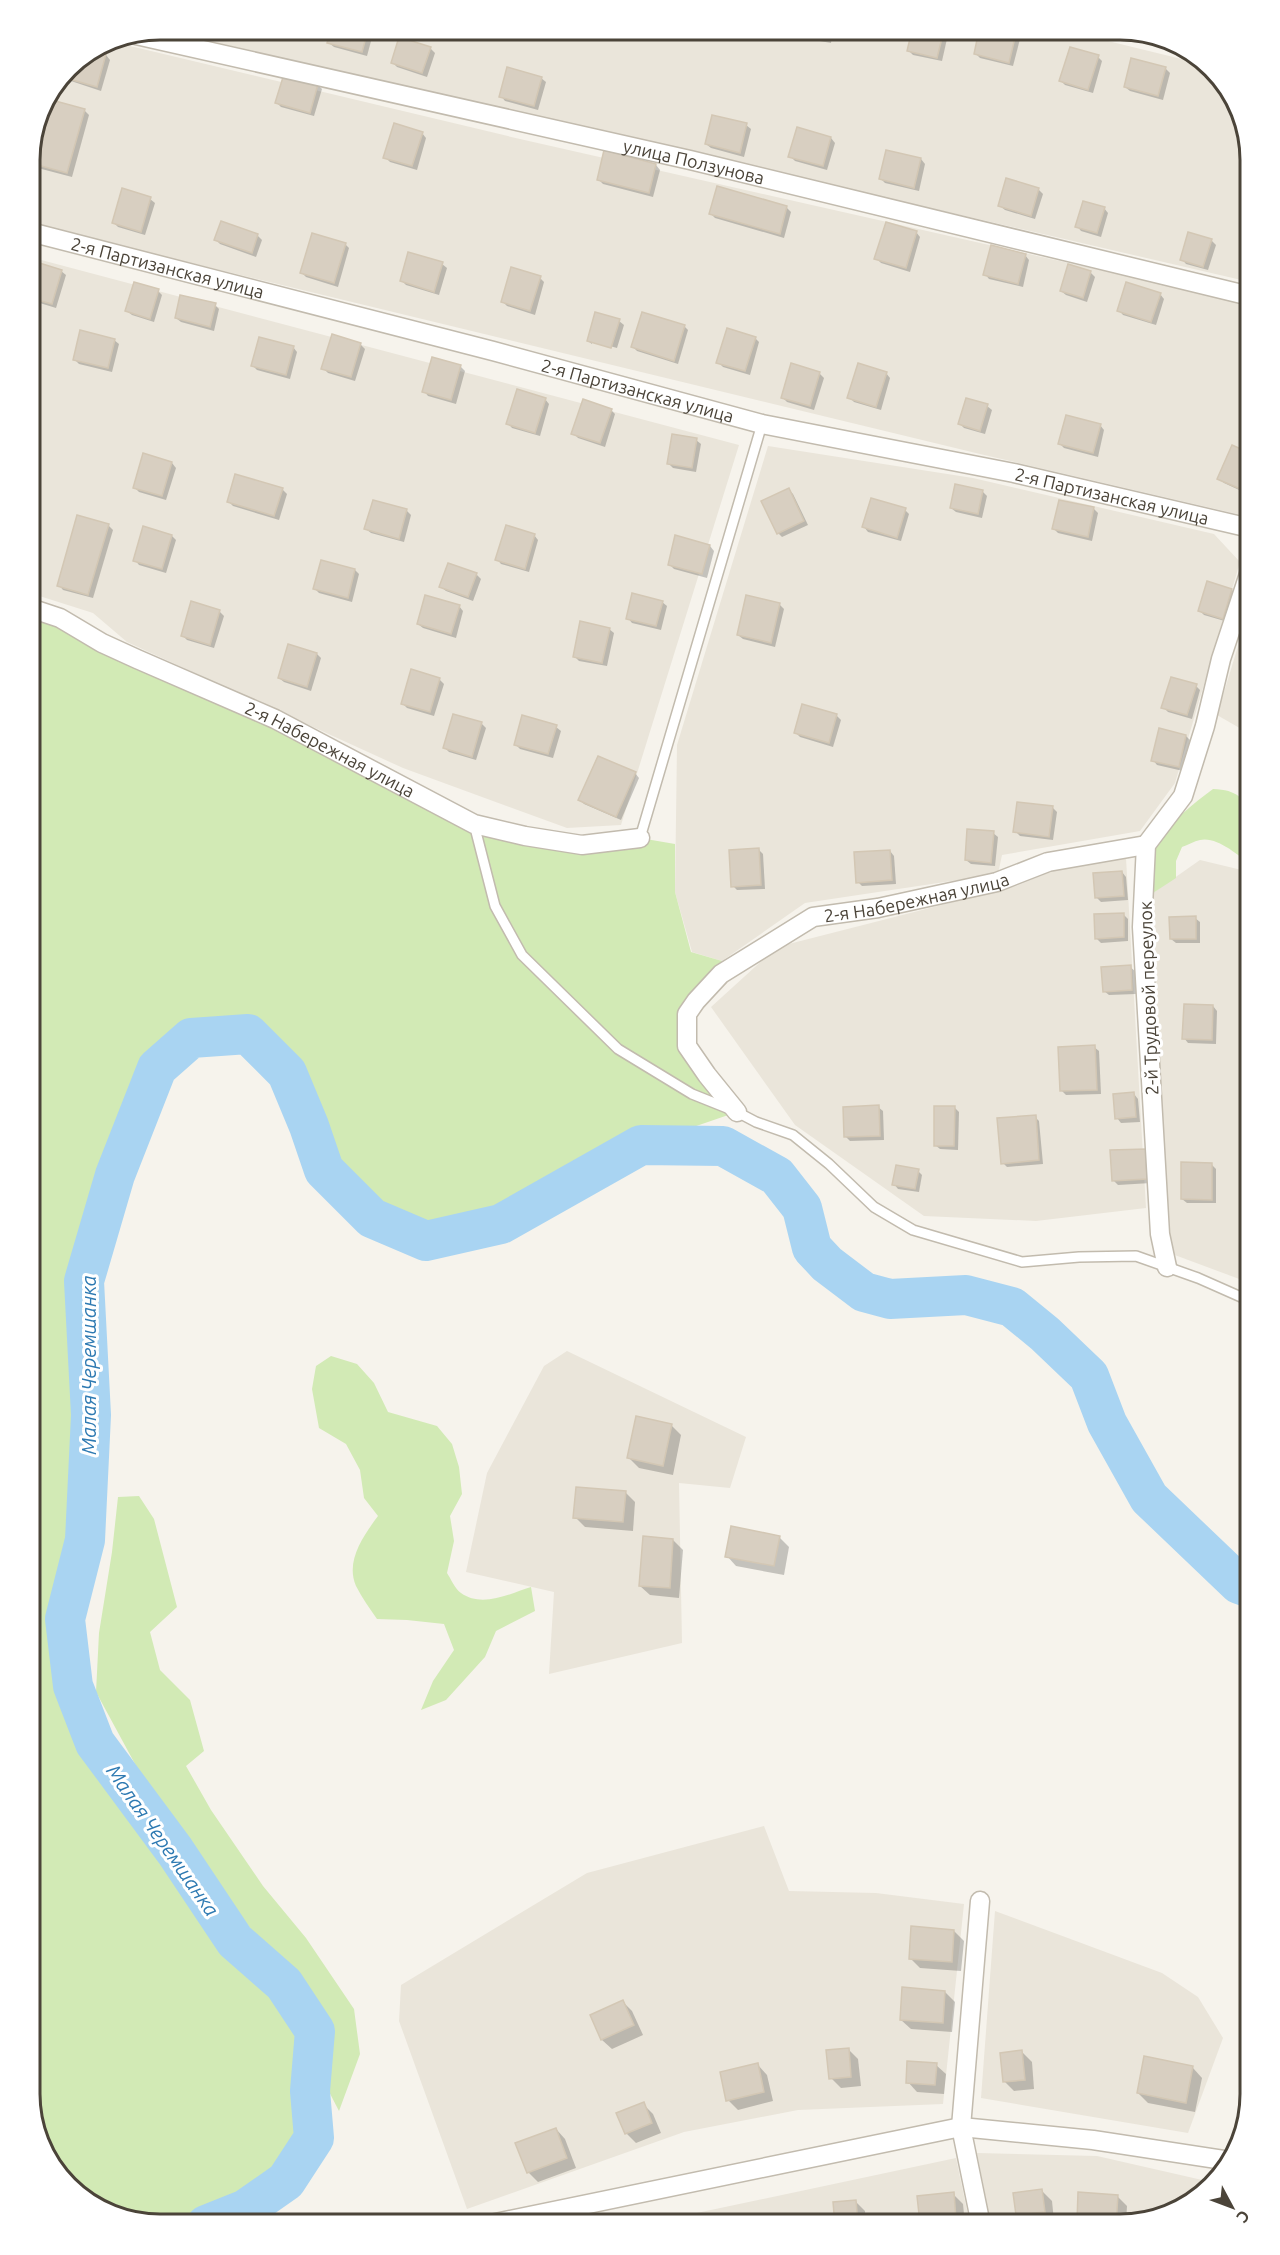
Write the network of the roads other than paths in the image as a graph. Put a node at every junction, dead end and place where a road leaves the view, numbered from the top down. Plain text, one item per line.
1 (163, 41) edge
2 (41, 235) edge
3 (1240, 294) edge
4 (762, 424) junction
5 (1240, 526) edge
6 (1240, 601) edge
7 (41, 612) edge
8 (474, 824) junction
9 (640, 838) joint
10 (1146, 845) junction
11 (737, 1112) junction
12 (1167, 1267) junction
13 (1240, 1297) edge
14 (980, 1901) dead end
15 (961, 2127) junction
16 (1220, 2159) edge
17 (539, 2214) edge
18 (979, 2214) edge

1 - 3 street, улица Ползунова
2 - 4 street, 2-я Партизанская улица
4 - 5 street, 2-я Партизанская улица
4 - 9 lane
6 - 10 street
7 - 8 street, 2-я Набережная улица
8 - 9 street, 2-я Набережная улица
8 - 11 lane
10 - 11 street, 2-я Набережная улица
10 - 12 street, 2-й Трудовой переулок
11 - 12 lane
12 - 13 lane
14 - 15 street
15 - 16 street
15 - 17 street
15 - 18 street

